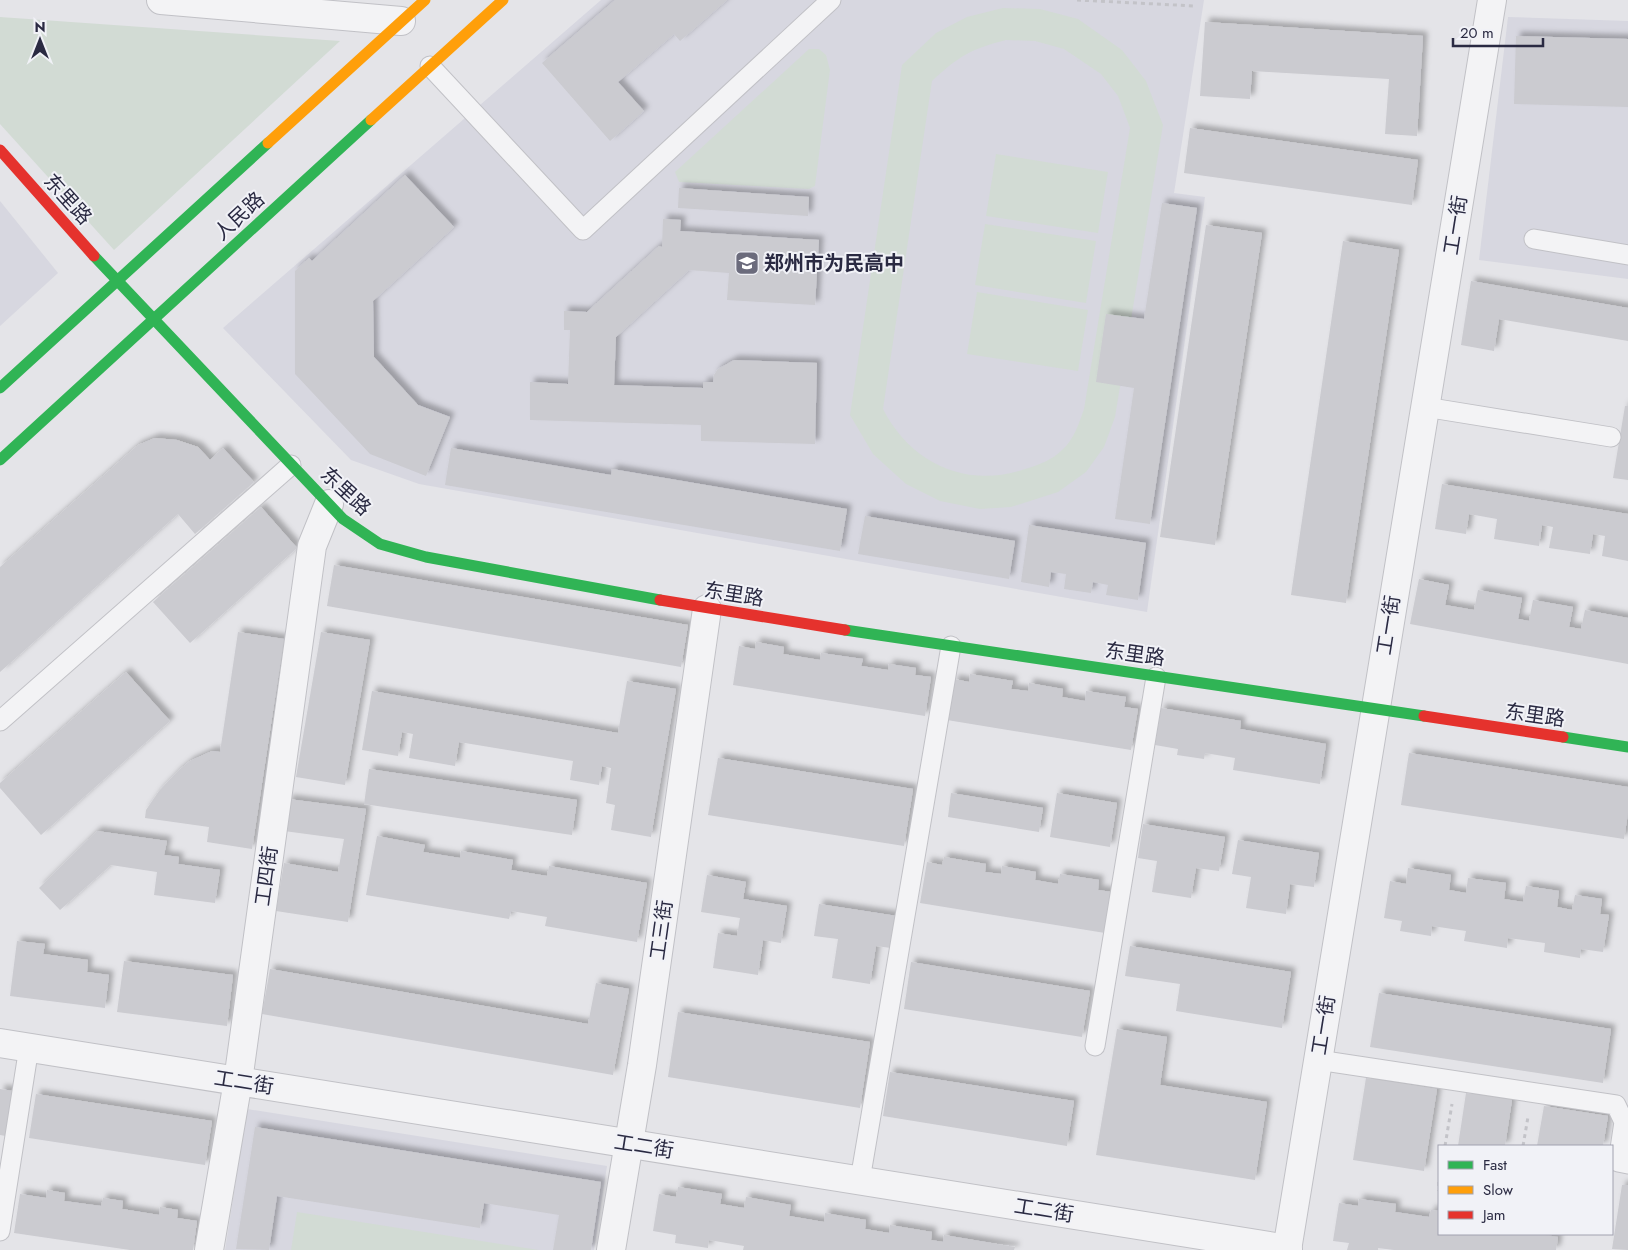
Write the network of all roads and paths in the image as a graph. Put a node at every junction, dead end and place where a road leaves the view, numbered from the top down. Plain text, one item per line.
1 (162, 0) edge
2 (424, 0) edge
3 (503, 0) edge
4 (832, 0) edge
5 (1077, 0) edge
6 (1492, 0) edge
7 (1195, 6) dead end
8 (401, 21) junction
9 (430, 66) junction
10 (0, 150) edge
11 (1534, 239) dead end
12 (1628, 255) edge
13 (117, 281) junction
14 (154, 320) junction
15 (0, 388) edge
16 (1425, 407) junction
17 (1611, 437) dead end
18 (0, 460) edge
19 (291, 465) junction
20 (329, 504) junction
21 (707, 610) junction
22 (950, 646) junction
23 (1156, 676) junction
24 (1374, 710) junction
25 (0, 721) edge
26 (1628, 748) edge
27 (0, 1043) edge
28 (1095, 1046) dead end
29 (29, 1047) junction
30 (1318, 1060) junction
31 (238, 1081) junction
32 (1455, 1081) junction
33 (629, 1144) junction
34 (1445, 1145) edge
35 (1628, 1164) edge
36 (860, 1180) junction
37 (0, 1230) edge
38 (1288, 1249) edge
39 (209, 1250) edge
40 (611, 1250) edge

1 - 8 street
2 - 8 street, 人民路
3 - 9 street, 人民路
4 - 9 lane
5 - 7 path
6 - 16 street, 工一街
8 - 13 street, 人民路
9 - 14 street, 人民路
10 - 13 street, 东里路
11 - 12 lane
13 - 14 street, 东里路
13 - 15 street, 人民路
14 - 18 street, 人民路
14 - 19 street, 东里路
16 - 17 lane
16 - 24 street, 工一街
19 - 20 street, 东里路
19 - 25 lane
20 - 21 street, 东里路
20 - 31 street, 工四街
21 - 22 street, 东里路
21 - 33 street, 工三街
22 - 23 street, 东里路
22 - 36 lane
23 - 24 street, 东里路
23 - 28 lane
24 - 26 street, 东里路
24 - 30 street, 工一街
27 - 29 street, 工二街
29 - 31 street, 工二街
29 - 37 lane
30 - 32 lane
30 - 38 street, 工一街
31 - 33 street, 工二街
31 - 39 street, 工四街
32 - 34 path
32 - 35 lane
33 - 36 street, 工二街
33 - 40 street, 工三街
36 - 38 street, 工二街

